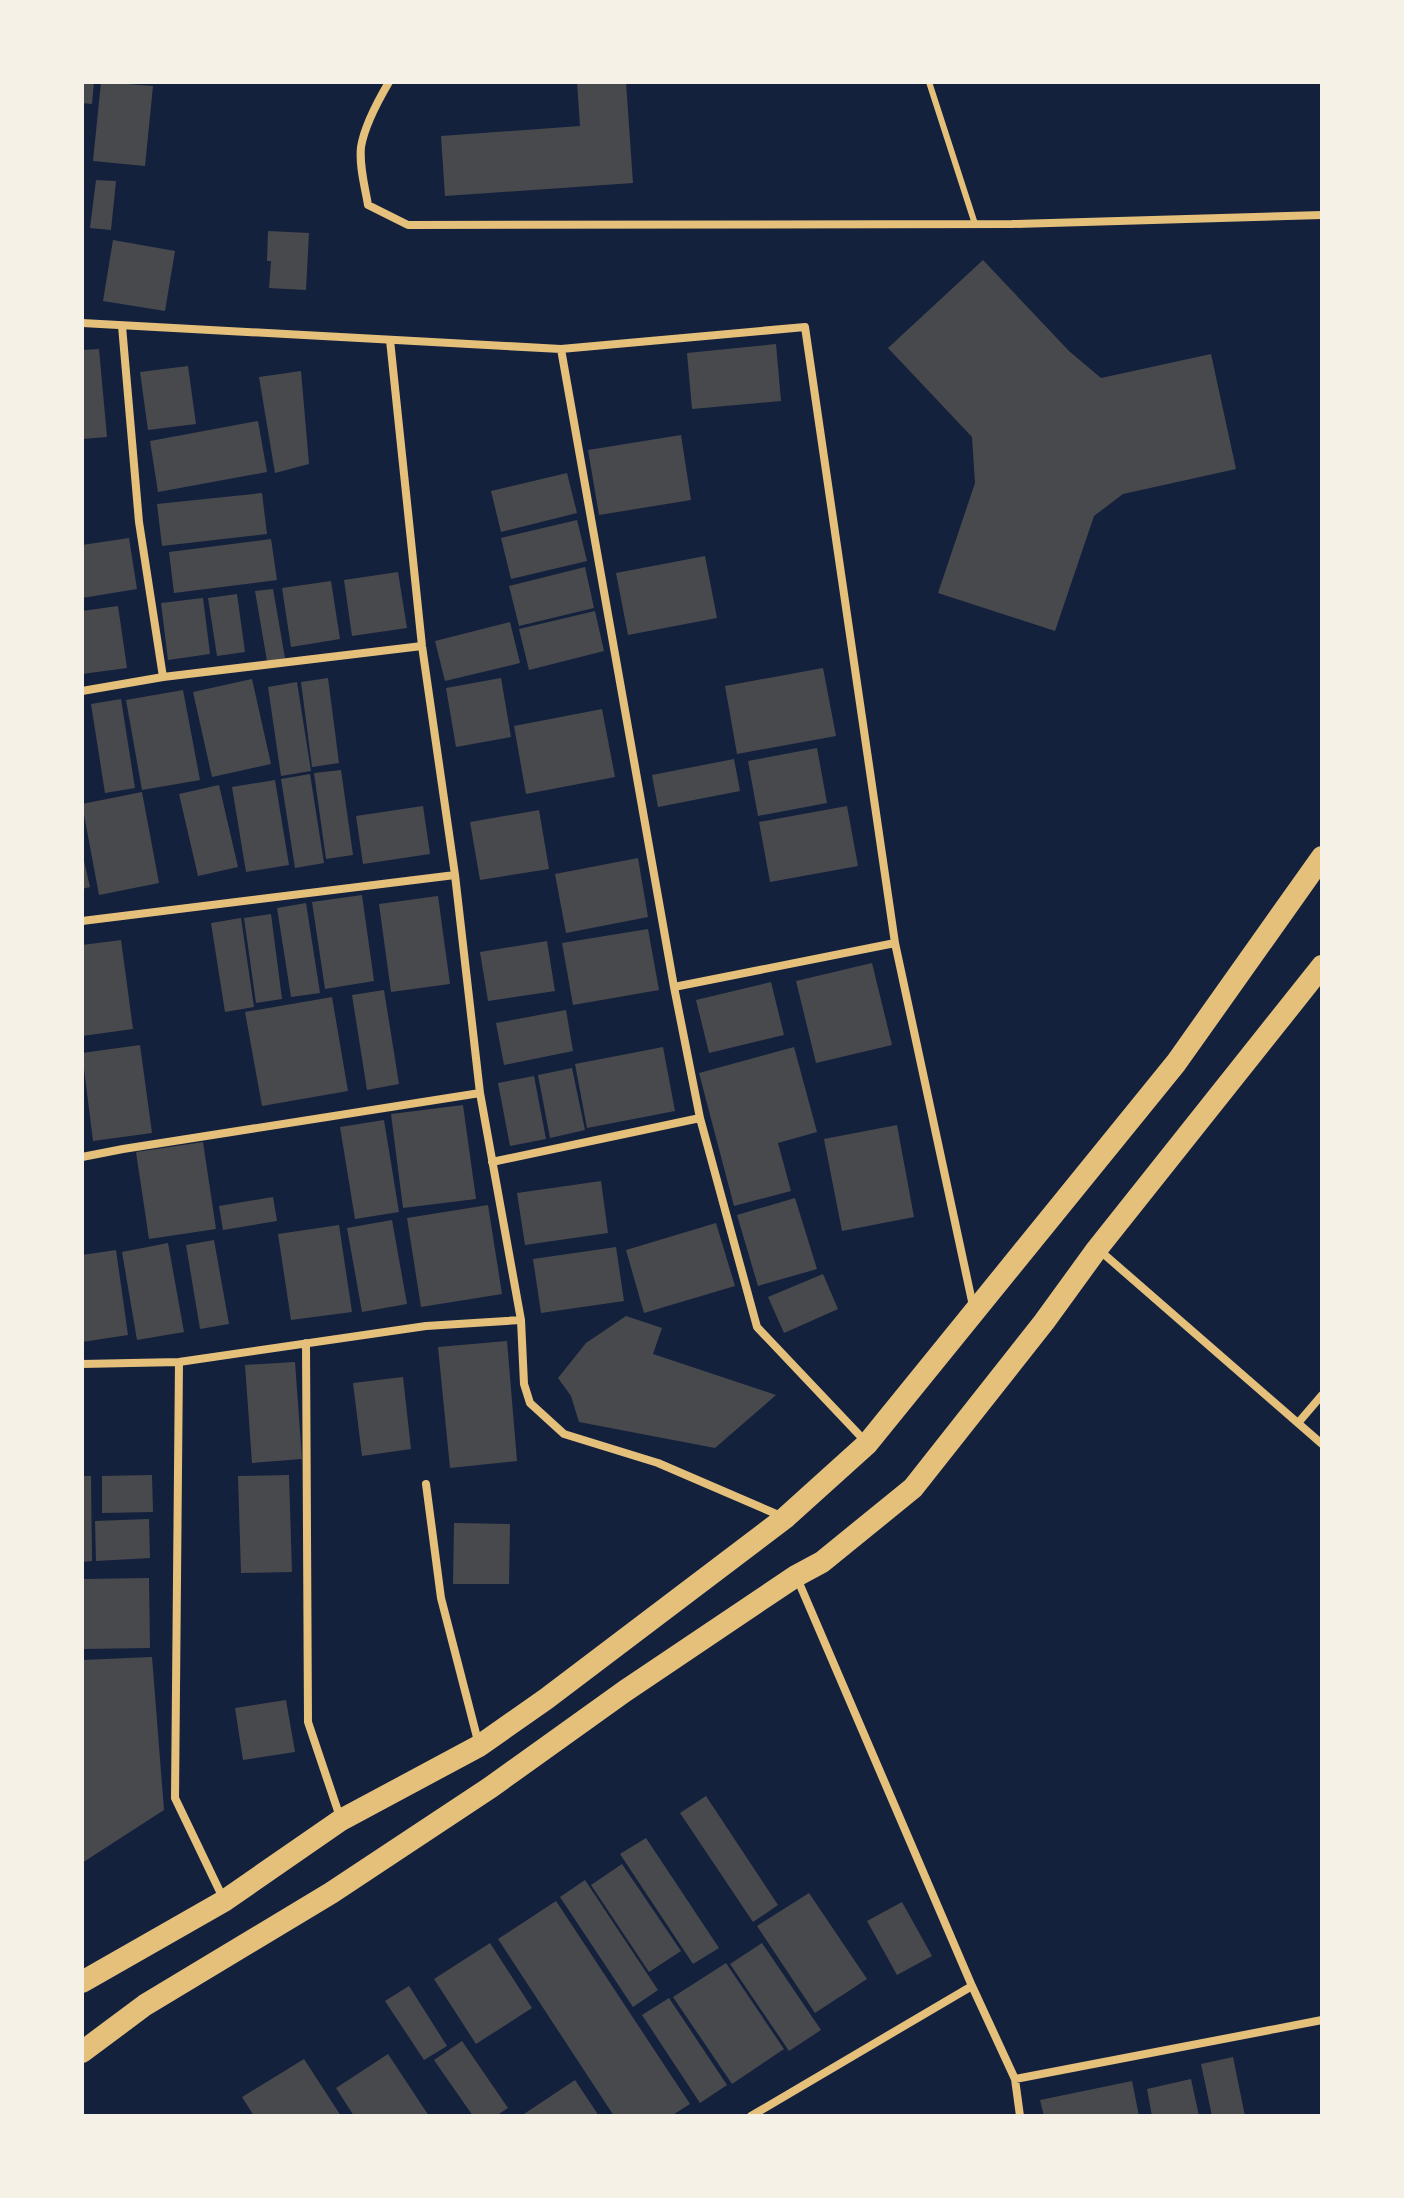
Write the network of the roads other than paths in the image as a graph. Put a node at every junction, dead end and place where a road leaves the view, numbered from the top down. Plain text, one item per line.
1 (389, 82) edge
2 (929, 82) edge
3 (1322, 215) edge
4 (975, 224) junction
5 (82, 323) edge
6 (122, 326) junction
7 (390, 340) junction
8 (561, 349) junction
9 (422, 646) junction
10 (163, 677) junction
11 (82, 691) edge
12 (1322, 857) edge
13 (455, 875) junction
14 (82, 921) edge
15 (895, 943) junction
16 (1322, 966) edge
17 (674, 987) junction
18 (480, 1093) junction
19 (700, 1118) junction
20 (82, 1157) edge
21 (492, 1162) junction
22 (1097, 1249) junction
23 (974, 1311) junction
24 (521, 1320) junction
25 (306, 1343) junction
26 (179, 1362) junction
27 (82, 1364) edge
28 (1322, 1395) edge
29 (1298, 1423) junction
30 (867, 1444) junction
31 (1322, 1444) edge
32 (426, 1484) dead end
33 (785, 1518) junction
34 (796, 1576) junction
35 (479, 1746) junction
36 (341, 1820) junction
37 (224, 1901) junction
38 (82, 1982) edge
39 (972, 1986) junction
40 (1322, 2020) edge
41 (82, 2052) edge
42 (1015, 2079) junction
43 (751, 2116) edge
44 (1020, 2116) edge

1 - 4 street
2 - 4 lane
3 - 4 street
5 - 6 street
6 - 7 street
6 - 10 street
7 - 8 street
7 - 9 street
8 - 15 street
8 - 17 street
9 - 10 street
9 - 13 street
10 - 11 street
12 - 23 highway
13 - 14 street
13 - 18 street
15 - 17 street
15 - 23 street
16 - 22 highway
17 - 19 street
18 - 20 street
18 - 21 street
19 - 21 street
19 - 30 street
21 - 24 street
22 - 29 street
22 - 34 highway
23 - 30 highway
24 - 25 street
24 - 33 street
25 - 26 street
25 - 36 street
26 - 27 street
26 - 37 street
28 - 29 street
29 - 31 street
30 - 33 highway
32 - 35 street
33 - 35 highway
34 - 39 street
34 - 41 highway
35 - 36 highway
36 - 37 highway
37 - 38 highway
39 - 42 street
39 - 43 street
40 - 42 street
42 - 44 street

